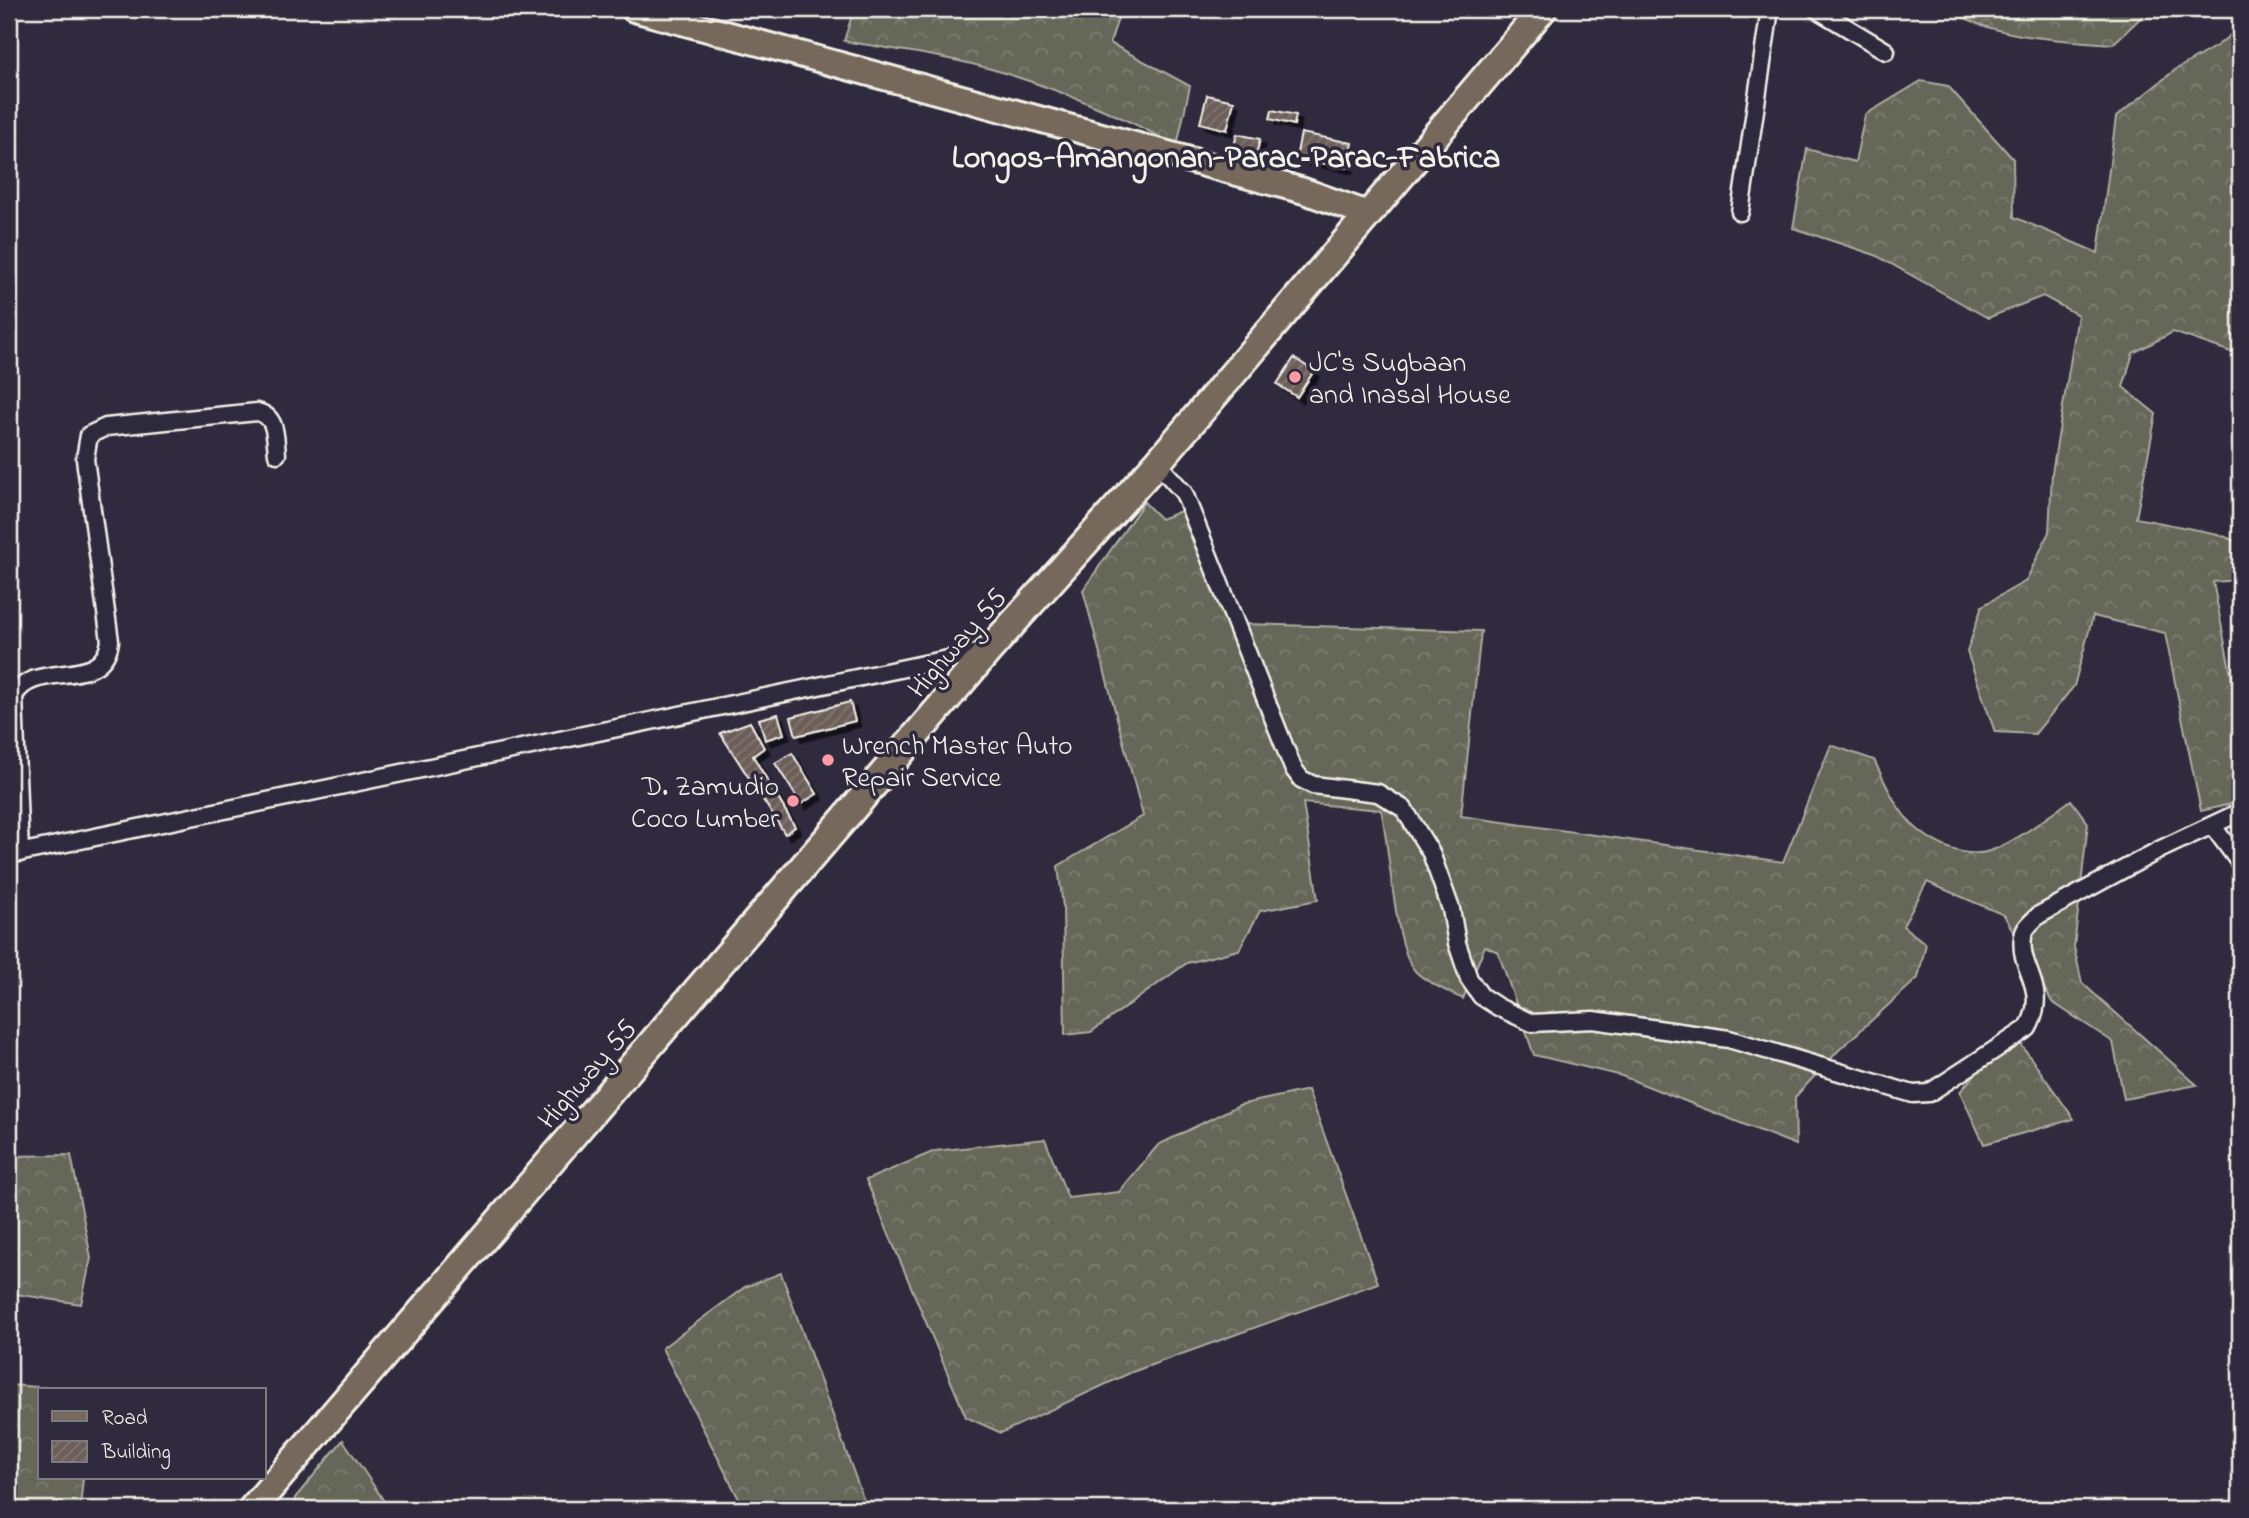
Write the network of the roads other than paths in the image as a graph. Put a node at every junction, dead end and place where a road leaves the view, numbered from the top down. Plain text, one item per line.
1 (634, 9) edge
2 (1543, 9) edge
3 (1770, 9) edge
4 (1816, 9) edge
5 (1886, 51) dead end
6 (1740, 212) dead end
7 (1368, 215) junction
8 (277, 454) dead end
9 (1164, 471) junction
10 (989, 650) junction
11 (2240, 812) edge
12 (2212, 825) junction
13 (14, 854) edge
14 (2240, 863) edge
15 (252, 1509) edge

1 - 7 main road
2 - 7 highway, Highway 55
3 - 6 street
4 - 5 street
7 - 9 highway, Highway 55
8 - 13 street
9 - 10 highway, Highway 55
9 - 12 street
10 - 13 street
10 - 15 highway, Highway 55
11 - 12 street
12 - 14 street

